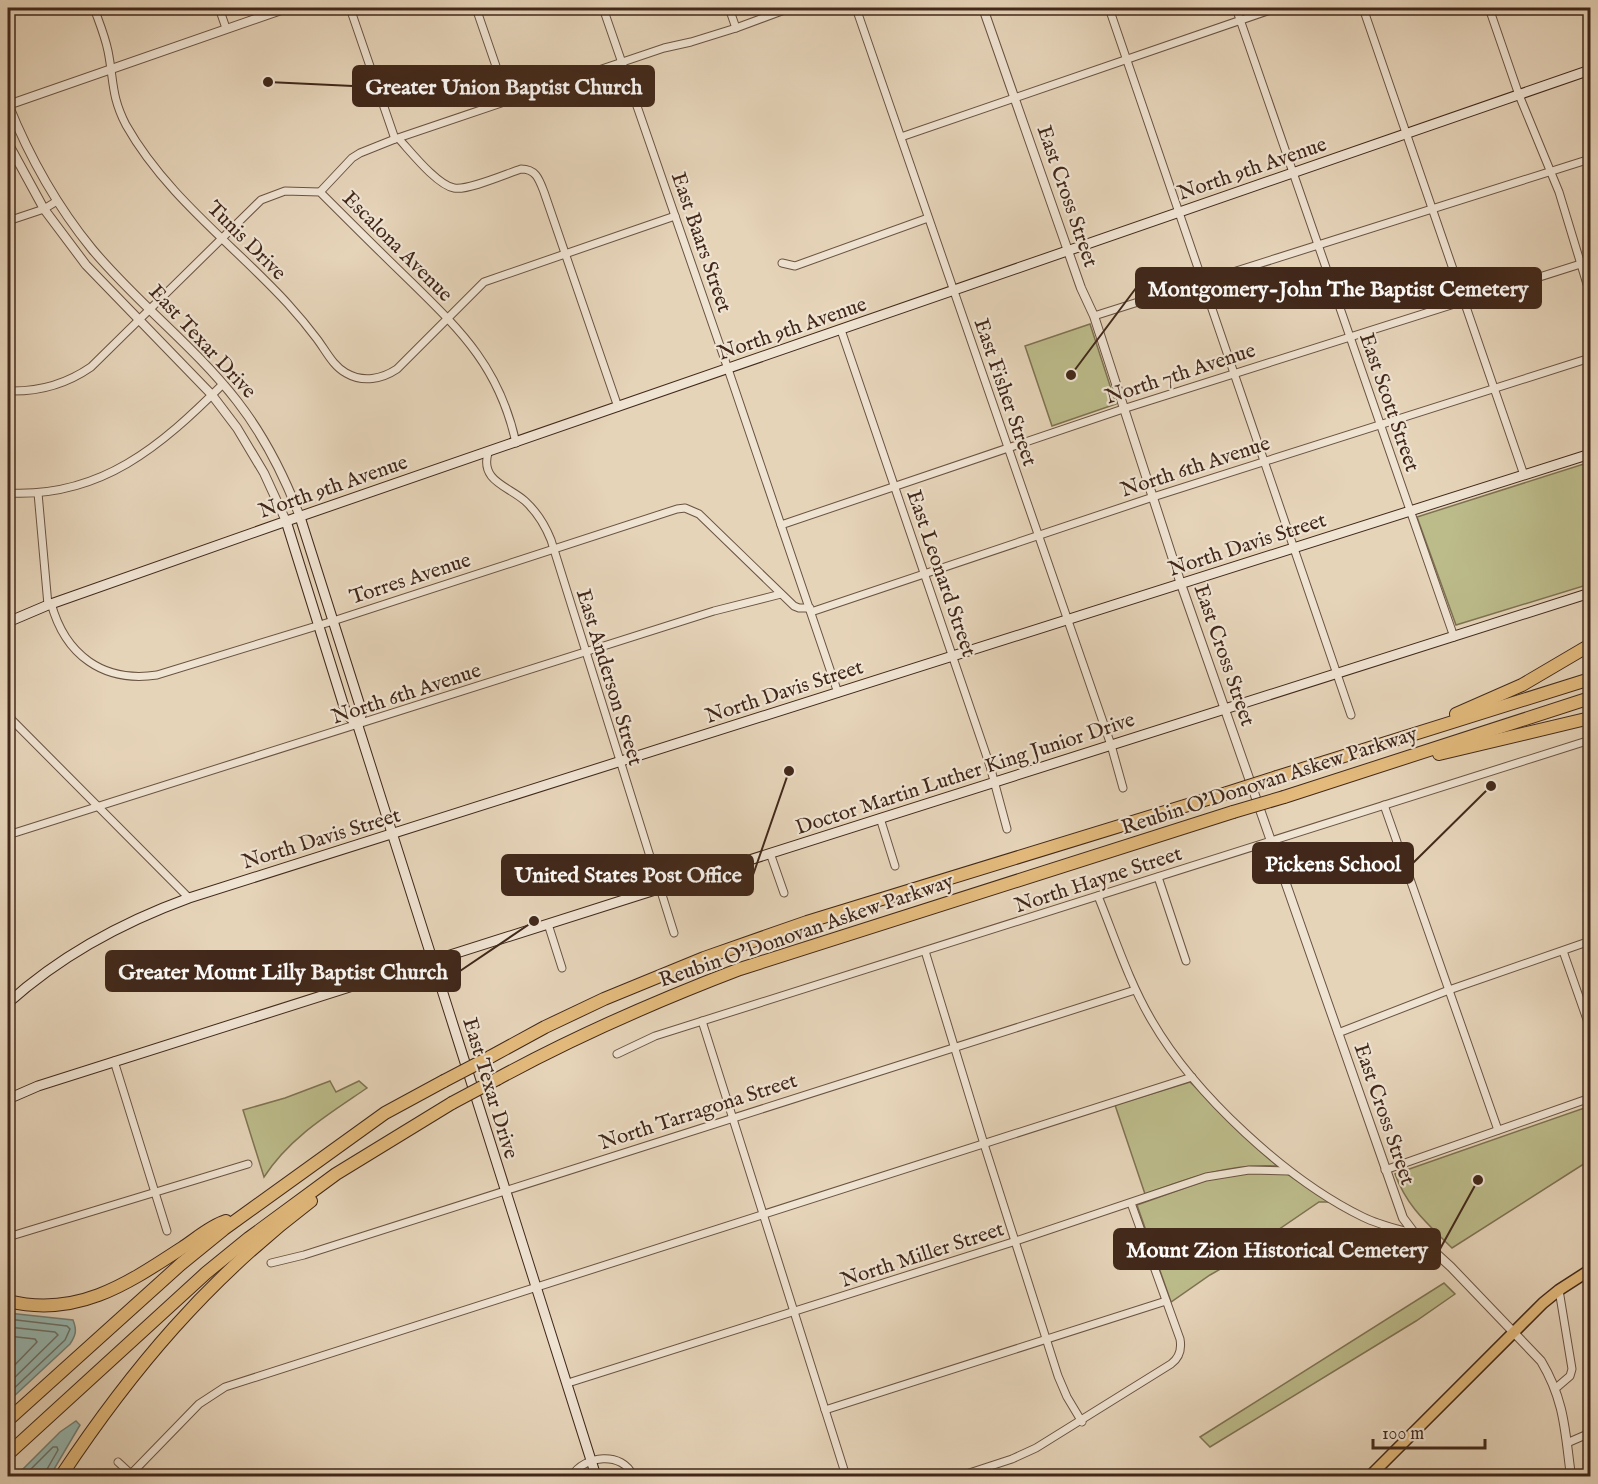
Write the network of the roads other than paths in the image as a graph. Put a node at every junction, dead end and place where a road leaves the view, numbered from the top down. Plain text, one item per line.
1 (94, 8) edge
2 (219, 8) edge
3 (287, 8) edge
4 (350, 8) edge
5 (476, 8) edge
6 (603, 8) edge
7 (729, 8) edge
8 (790, 8) edge
9 (856, 8) edge
10 (983, 8) edge
11 (1109, 8) edge
12 (1236, 8) edge
13 (1276, 8) edge
14 (1363, 8) edge
15 (1489, 8) edge
16 (1240, 20) junction
17 (226, 28) junction
18 (736, 28) junction
19 (1127, 59) junction
20 (622, 63) junction
21 (110, 69) junction
22 (1590, 70) edge
23 (1519, 95) junction
24 (1014, 98) junction
25 (508, 101) junction
26 (8, 104) edge
27 (1406, 133) junction
28 (901, 137) junction
29 (397, 139) junction
30 (8, 143) edge
31 (1590, 159) edge
32 (1550, 172) junction
33 (1294, 173) junction
34 (320, 192) junction
35 (57, 201) junction
36 (44, 209) junction
37 (1432, 209) junction
38 (1180, 212) junction
39 (675, 216) junction
40 (928, 218) junction
41 (8, 221) edge
42 (221, 238) junction
43 (1318, 245) junction
44 (1069, 251) junction
45 (565, 254) junction
46 (1590, 261) edge
47 (782, 263) dead end
48 (1581, 264) junction
49 (1204, 282) junction
50 (954, 291) junction
51 (1590, 294) edge
52 (1464, 301) junction
53 (150, 310) junction
54 (1094, 316) junction
55 (448, 318) junction
56 (138, 320) junction
57 (841, 330) junction
58 (1350, 337) junction
59 (1590, 358) edge
60 (728, 369) junction
61 (1235, 373) junction
62 (223, 384) junction
63 (1495, 389) junction
64 (8, 391) edge
65 (212, 395) junction
66 (618, 407) junction
67 (1126, 408) junction
68 (1381, 424) junction
69 (516, 443) junction
70 (1008, 447) junction
71 (488, 453) junction
72 (1590, 454) edge
73 (1265, 461) junction
74 (1524, 475) junction
75 (894, 486) junction
76 (8, 493) edge
77 (38, 493) junction
78 (1153, 497) junction
79 (1411, 512) junction
80 (300, 517) junction
81 (286, 521) junction
82 (781, 525) junction
83 (1038, 535) junction
84 (1295, 548) junction
85 (554, 550) junction
86 (924, 575) junction
87 (1181, 584) junction
88 (1590, 593) edge
89 (781, 594) junction
90 (50, 604) junction
91 (811, 610) junction
92 (1067, 620) junction
93 (333, 621) junction
94 (8, 622) edge
95 (319, 625) junction
96 (1454, 637) junction
97 (1590, 645) edge
98 (586, 653) junction
99 (953, 657) junction
100 (1337, 674) junction
101 (1590, 679) edge
102 (837, 693) junction
103 (1590, 698) edge
104 (1225, 709) junction
105 (1351, 715) dead end
106 (8, 716) edge
107 (1590, 718) edge
108 (1442, 725) junction
109 (358, 726) junction
110 (1590, 740) edge
111 (1111, 746) junction
112 (620, 762) junction
113 (1359, 773) junction
114 (994, 782) junction
115 (1123, 788) dead end
116 (1384, 805) junction
117 (98, 807) junction
118 (880, 818) junction
119 (1007, 829) dead end
120 (8, 835) edge
121 (393, 835) junction
122 (1272, 841) junction
123 (770, 854) junction
124 (895, 866) dead end
125 (1158, 878) junction
126 (659, 888) junction
127 (784, 893) dead end
128 (1098, 896) junction
129 (189, 898) junction
130 (548, 924) junction
131 (674, 933) dead end
132 (1590, 941) edge
133 (925, 951) junction
134 (1563, 951) junction
135 (433, 961) junction
136 (1186, 961) dead end
137 (562, 968) dead end
138 (1135, 990) junction
139 (1449, 990) junction
140 (8, 1003) edge
141 (702, 1021) junction
142 (1590, 1028) edge
143 (1338, 1033) junction
144 (955, 1047) junction
145 (617, 1054) dead end
146 (114, 1061) junction
147 (1192, 1077) junction
148 (10, 1097) edge
149 (1590, 1098) edge
150 (733, 1117) junction
151 (1498, 1130) junction
152 (383, 1144) junction
153 (984, 1144) junction
154 (248, 1164) dead end
155 (1288, 1170) junction
156 (1385, 1170) junction
157 (505, 1189) junction
158 (154, 1193) junction
159 (1131, 1203) junction
160 (764, 1214) junction
161 (244, 1215) junction
162 (167, 1231) dead end
163 (1415, 1234) junction
164 (8, 1237) edge
165 (1016, 1241) junction
166 (271, 1263) dead end
167 (1590, 1270) edge
168 (536, 1288) junction
169 (1559, 1290) junction
170 (8, 1301) edge
171 (1166, 1301) junction
172 (794, 1311) junction
173 (1515, 1331) junction
174 (1047, 1340) junction
175 (568, 1383) junction
176 (1556, 1388) junction
177 (825, 1410) junction
178 (8, 1420) edge
179 (1082, 1422) junction
180 (1590, 1433) edge
181 (1567, 1443) junction
182 (8, 1454) edge
183 (591, 1460) junction
184 (118, 1462) dead end
185 (130, 1475) edge
186 (61, 1476) edge
187 (572, 1476) edge
188 (596, 1476) edge
189 (633, 1476) edge
190 (846, 1476) edge
191 (960, 1476) edge
192 (1370, 1476) edge
193 (1571, 1476) edge

1 - 21 street, Tunis Drive
2 - 17 street
3 - 17 street
4 - 29 street
5 - 25 street
6 - 20 street, East Baars Street
7 - 18 street
8 - 18 street
9 - 28 street, East Fisher Street
10 - 24 street, East Cross Street
11 - 19 street
12 - 16 street, East Scott Street
13 - 16 street
14 - 27 street
15 - 23 street
16 - 19 street
16 - 33 street, East Scott Street
17 - 21 street
18 - 20 street
19 - 24 street
19 - 38 street
20 - 25 street
20 - 39 street, East Baars Street
21 - 26 street
21 - 42 street, Tunis Drive
22 - 23 main road, North 9th Avenue
23 - 27 main road, North 9th Avenue
23 - 32 street
24 - 28 street
24 - 44 street, East Cross Street
25 - 29 street
26 - 35 street, East Texar Drive
27 - 33 main road, North 9th Avenue
27 - 37 street
28 - 40 street, East Fisher Street
29 - 34 street
29 - 45 street
30 - 36 street, East Texar Drive
31 - 32 street
32 - 37 street
32 - 48 street
33 - 38 main road, North 9th Avenue
33 - 43 street, East Scott Street
34 - 42 street, Escalona Avenue
34 - 55 street, Escalona Avenue
35 - 36 street
35 - 53 street, East Texar Drive
36 - 41 street
36 - 56 street, East Texar Drive
37 - 43 street
37 - 52 street
38 - 44 main road, North 9th Avenue
38 - 49 street
39 - 45 street, Tunis Drive
39 - 60 street, East Baars Street
40 - 47 street
40 - 50 street, East Fisher Street
42 - 53 street, Escalona Avenue
42 - 55 street, Tunis Drive
43 - 49 street
43 - 58 street, East Scott Street
44 - 50 main road, North 9th Avenue
44 - 54 street, East Cross Street
45 - 55 street, Tunis Drive
45 - 66 street
46 - 48 street, North 7th Avenue
48 - 51 street
48 - 52 street, North 7th Avenue
49 - 54 street
49 - 61 street
50 - 57 main road, North 9th Avenue
50 - 70 street, East Fisher Street
52 - 58 street, North 7th Avenue
52 - 63 street
53 - 56 street, Escalona Avenue
53 - 62 street, East Texar Drive
54 - 67 street, East Cross Street
55 - 69 street, Escalona Avenue
56 - 64 street, Escalona Avenue
56 - 65 street, East Texar Drive
57 - 60 main road, North 9th Avenue
57 - 75 street, East Leonard Street
58 - 61 street, North 7th Avenue
58 - 68 street, East Scott Street
59 - 63 street, North 6th Avenue
60 - 66 main road, North 9th Avenue
60 - 82 street, East Baars Street
61 - 67 street, North 7th Avenue
61 - 73 street
62 - 65 street
62 - 80 street, East Texar Drive
63 - 68 street, North 6th Avenue
63 - 74 street
65 - 77 street
65 - 81 street, East Texar Drive
66 - 69 main road, North 9th Avenue
67 - 70 street, North 7th Avenue
67 - 78 street, East Cross Street
68 - 73 street, North 6th Avenue
68 - 79 street, East Scott Street
69 - 71 main road, North 9th Avenue
70 - 75 street, North 7th Avenue
70 - 83 street, East Fisher Street
71 - 80 main road, North 9th Avenue
71 - 85 street, East Anderson Street
72 - 74 main road, North Davis Street
73 - 78 street, North 6th Avenue
73 - 84 street
74 - 79 main road, North Davis Street
75 - 82 street, North 7th Avenue
75 - 86 street, East Leonard Street
76 - 77 street
77 - 90 street, Torres Avenue
78 - 83 street, North 6th Avenue
78 - 87 street, East Cross Street
79 - 84 main road, North Davis Street
79 - 96 street, East Scott Street
80 - 81 main road, North 9th Avenue
80 - 93 main road, East Texar Drive
81 - 90 main road, North 9th Avenue
81 - 95 main road, East Texar Drive
82 - 91 street, East Baars Street
83 - 86 street, North 6th Avenue
83 - 92 street, East Fisher Street
84 - 87 main road, North Davis Street
84 - 100 street
85 - 89 street, Torres Avenue
85 - 93 street, Torres Avenue
85 - 98 street, East Anderson Street
86 - 91 street, North 6th Avenue
86 - 99 street, East Leonard Street
87 - 92 main road, North Davis Street
87 - 104 street, East Cross Street
88 - 96 main road, Doctor Martin Luther King Junior Drive
89 - 91 street
89 - 98 street, North 6th Avenue
90 - 94 main road, North 9th Avenue
90 - 95 street, Torres Avenue
91 - 102 street, East Baars Street
92 - 99 main road, North Davis Street
92 - 111 street, East Fisher Street
93 - 95 street, Torres Avenue
93 - 109 main road, East Texar Drive
95 - 109 main road, East Texar Drive
96 - 100 main road, Doctor Martin Luther King Junior Drive
97 - 108 highway
98 - 109 street, North 6th Avenue
98 - 112 street, East Anderson Street
99 - 102 main road, North Davis Street
99 - 114 street, East Leonard Street
100 - 104 main road, Doctor Martin Luther King Junior Drive
100 - 105 street
101 - 108 highway, Reubin O'Donovan Askew Parkway
102 - 112 main road, North Davis Street
103 - 113 highway, Reubin O'Donovan Askew Parkway
104 - 111 main road, Doctor Martin Luther King Junior Drive
104 - 122 street, East Cross Street
106 - 117 street
107 - 113 highway
108 - 161 highway, Reubin O'Donovan Askew Parkway, bridge
109 - 117 street, North 6th Avenue
109 - 121 main road, East Texar Drive
110 - 116 street, North Hayne Street
111 - 114 main road, Doctor Martin Luther King Junior Drive
111 - 115 street, East Fisher Street
112 - 121 main road, North Davis Street
112 - 126 street, East Anderson Street
113 - 152 highway, Reubin O'Donovan Askew Parkway, bridge
114 - 118 main road, Doctor Martin Luther King Junior Drive
114 - 119 street, East Leonard Street
116 - 122 street, North Hayne Street
116 - 139 street
117 - 120 street, North 6th Avenue
117 - 129 street
118 - 123 main road, Doctor Martin Luther King Junior Drive
118 - 124 street
121 - 129 main road, North Davis Street
121 - 135 main road, East Texar Drive
122 - 125 street, North Hayne Street
122 - 143 street, East Cross Street
123 - 126 main road, Doctor Martin Luther King Junior Drive
123 - 127 street
125 - 128 street, North Hayne Street
125 - 136 street
126 - 130 main road, Doctor Martin Luther King Junior Drive
126 - 131 street, East Anderson Street
128 - 133 street, North Hayne Street
128 - 138 street
129 - 140 main road, North Davis Street
130 - 135 main road, Doctor Martin Luther King Junior Drive
130 - 137 street
132 - 134 street
133 - 141 street, North Hayne Street
133 - 144 street
134 - 139 street
134 - 142 street
135 - 146 main road, Doctor Martin Luther King Junior Drive
135 - 157 main road, East Texar Drive
138 - 144 street, North Tarragona Street
138 - 147 street
139 - 143 street
139 - 151 street
141 - 145 street, North Hayne Street
141 - 150 street
143 - 156 street, East Cross Street
144 - 150 street, North Tarragona Street
144 - 153 street
146 - 148 main road, Doctor Martin Luther King Junior Drive
146 - 158 street
147 - 153 street
147 - 155 street
149 - 151 street
150 - 157 street, North Tarragona Street
150 - 160 street
151 - 156 street
152 - 182 highway, Reubin O'Donovan Askew Parkway
152 - 186 highway
153 - 160 street
153 - 165 street
154 - 158 street
155 - 159 street, North Miller Street
155 - 163 street
156 - 163 street, East Cross Street
157 - 166 street, North Tarragona Street
157 - 168 main road, East Texar Drive
158 - 162 street
158 - 164 street
159 - 165 street, North Miller Street
159 - 171 street
160 - 168 street
160 - 172 street
161 - 170 highway
161 - 178 highway, Reubin O'Donovan Askew Parkway
163 - 173 street, East Cross Street
165 - 172 street, North Miller Street
165 - 174 street
167 - 169 main road
168 - 175 main road, East Texar Drive
168 - 185 street
169 - 173 main road
169 - 176 street
171 - 174 street
171 - 179 street
172 - 175 street, North Miller Street
172 - 177 street
173 - 176 street, East Cross Street
173 - 192 main road
174 - 177 street
174 - 179 street
175 - 183 main road, East Texar Drive
176 - 181 street, East Cross Street
177 - 190 street
179 - 191 street
180 - 181 street
181 - 193 street, East Cross Street
183 - 187 street
183 - 188 main road, East Texar Drive
183 - 189 street
184 - 185 street

